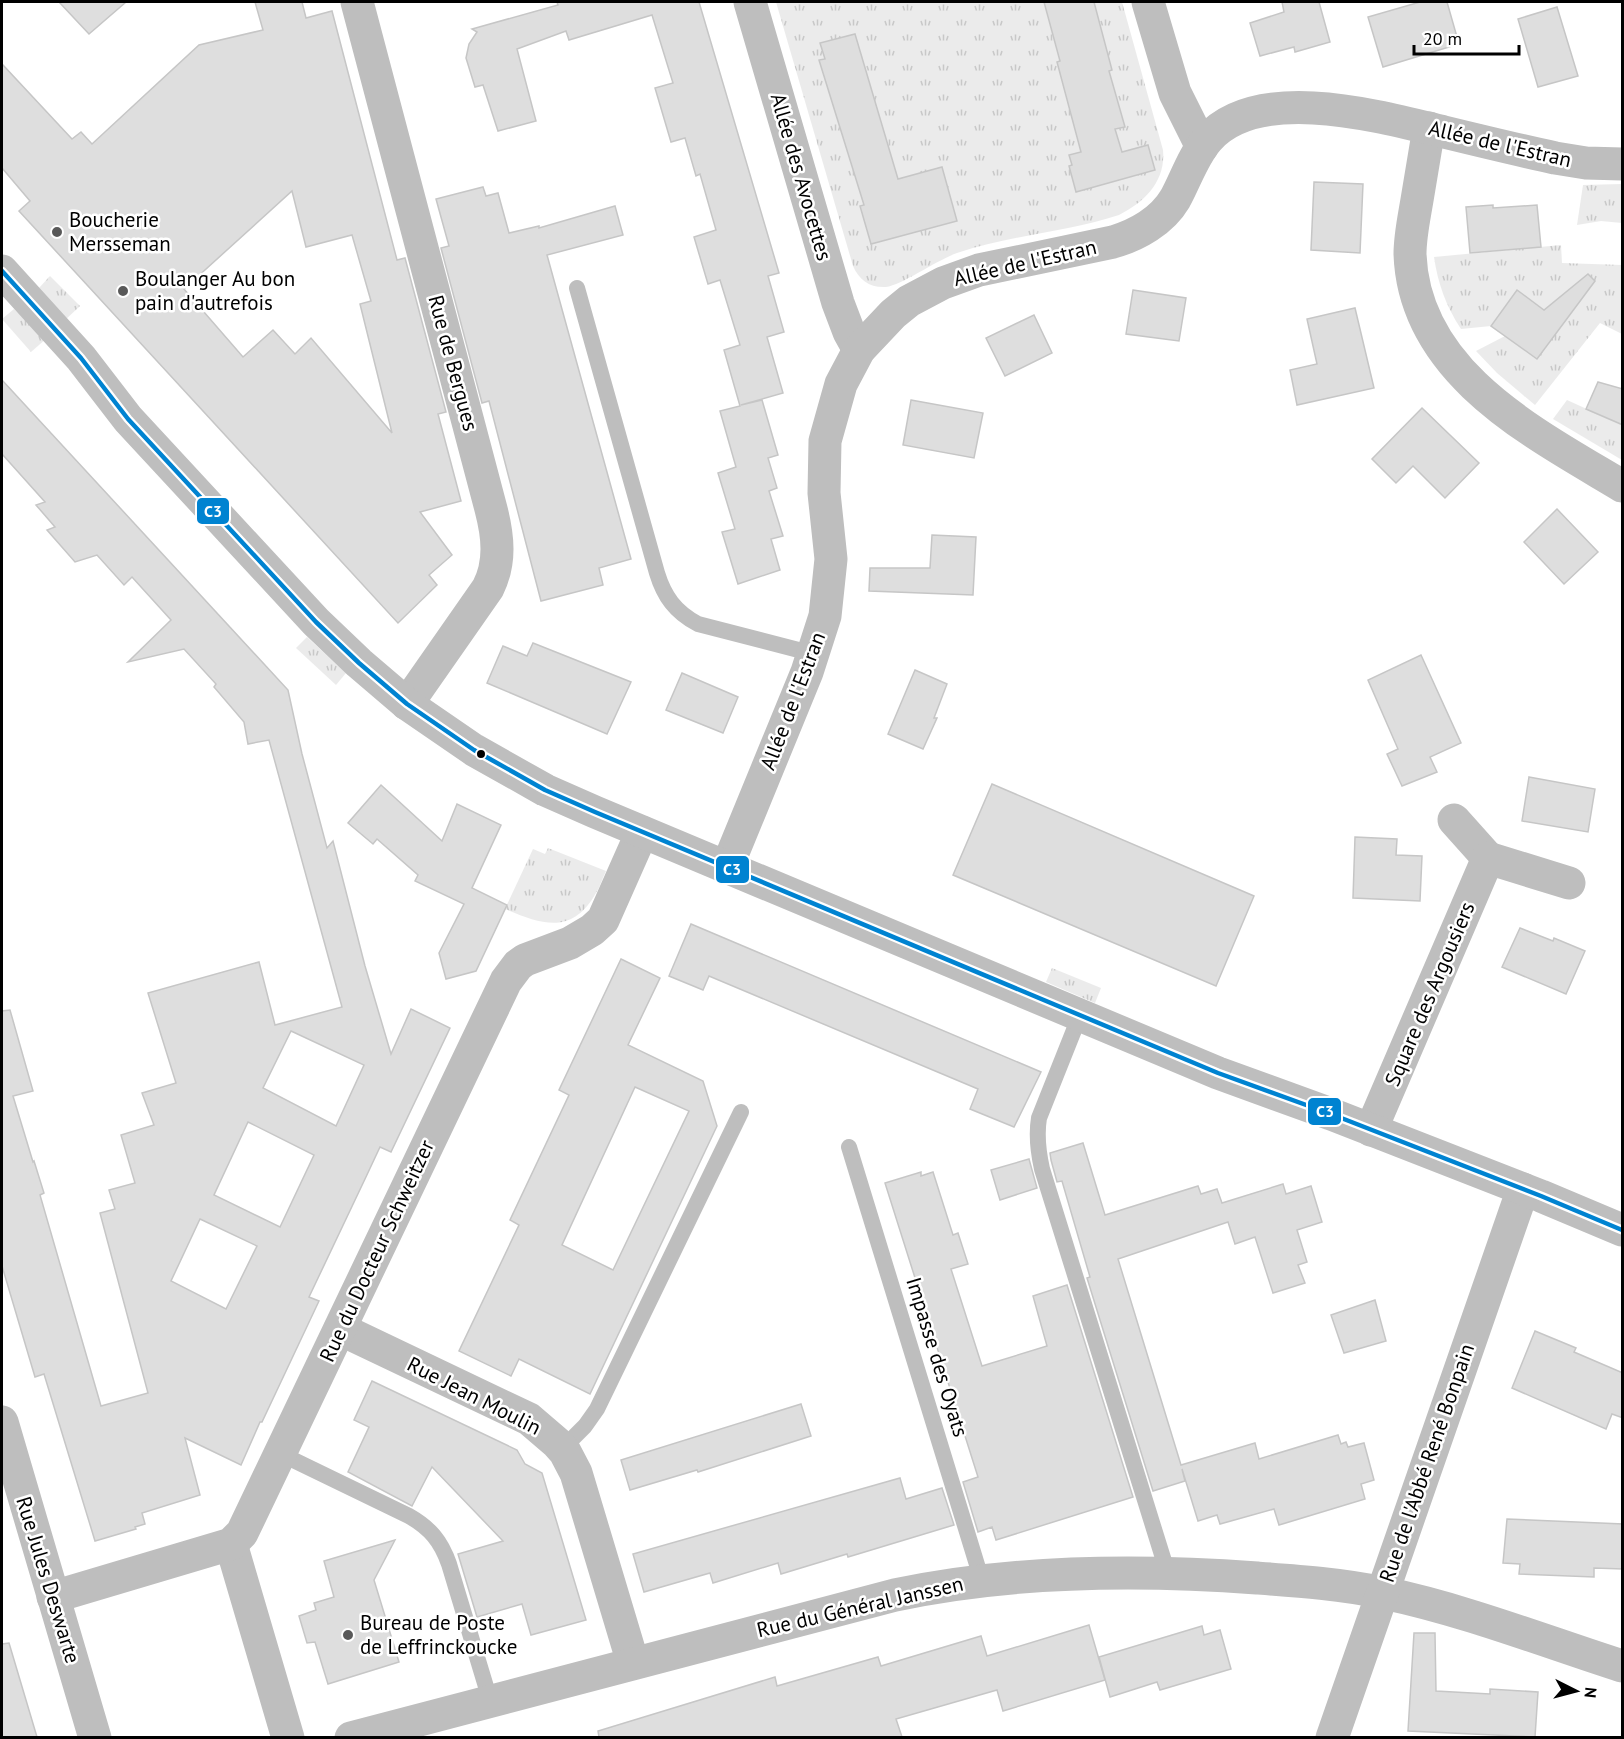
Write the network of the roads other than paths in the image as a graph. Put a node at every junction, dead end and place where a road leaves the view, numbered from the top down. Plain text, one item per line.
1 (357, 2) edge
2 (750, 2) edge
3 (1148, 2) edge
4 (1429, 128) junction
5 (1202, 147) junction
6 (1623, 164) edge
7 (2, 271) edge
8 (577, 288) dead end
9 (859, 350) junction
10 (1623, 486) edge
11 (814, 654) junction
12 (407, 704) junction
13 (1454, 820) dead end
14 (642, 832) junction
15 (1488, 858) junction
16 (727, 867) junction
17 (1569, 883) dead end
18 (1080, 1016) junction
19 (741, 1112) dead end
20 (1371, 1130) junction
21 (849, 1147) dead end
22 (1523, 1189) junction
23 (1623, 1230) edge
24 (340, 1329) junction
25 (2, 1422) edge
26 (562, 1449) junction
27 (281, 1454) junction
28 (231, 1544) junction
29 (1168, 1574) junction
30 (982, 1581) junction
31 (1383, 1593) junction
32 (54, 1597) junction
33 (633, 1663) junction
34 (1623, 1666) edge
35 (490, 1700) junction
36 (95, 1737) edge
37 (288, 1737) edge
38 (351, 1737) edge
39 (1332, 1737) edge

1 - 12 street, Rue de Bergues
2 - 9 street, Allée des Avocettes
3 - 5 street
4 - 5 street, Allée de l'Estran
4 - 6 street, Allée de l'Estran
4 - 10 street
5 - 9 street, Allée de l'Estran
7 - 12 street
8 - 11 lane
9 - 11 street, Allée de l'Estran
11 - 16 street, Allée de l'Estran
12 - 14 street
13 - 15 street
14 - 16 street
14 - 24 street, Rue du Docteur Schweitzer
15 - 17 street
15 - 20 street, Square des Argousiers
16 - 18 street
18 - 20 street
18 - 29 lane
19 - 26 lane
20 - 22 street
21 - 30 lane, Impasse des Oyats
22 - 23 street
22 - 31 street, Rue de l'Abbé René Bonpain
24 - 26 street, Rue Jean Moulin
24 - 27 street, Rue du Docteur Schweitzer
25 - 32 street, Rue Jules Deswarte
26 - 33 street, Rue Jean Moulin
27 - 28 street, Rue du Docteur Schweitzer
27 - 35 lane
28 - 32 street
28 - 37 street
29 - 30 street, Rue du Général Janssen
29 - 31 street, Rue du Général Janssen
30 - 33 street, Rue du Général Janssen
31 - 34 street, Rue du Général Janssen
31 - 39 street, Rue de l'Abbé René Bonpain
32 - 36 street, Rue Jules Deswarte
33 - 35 street, Rue du Général Janssen
35 - 38 street, Rue du Général Janssen

